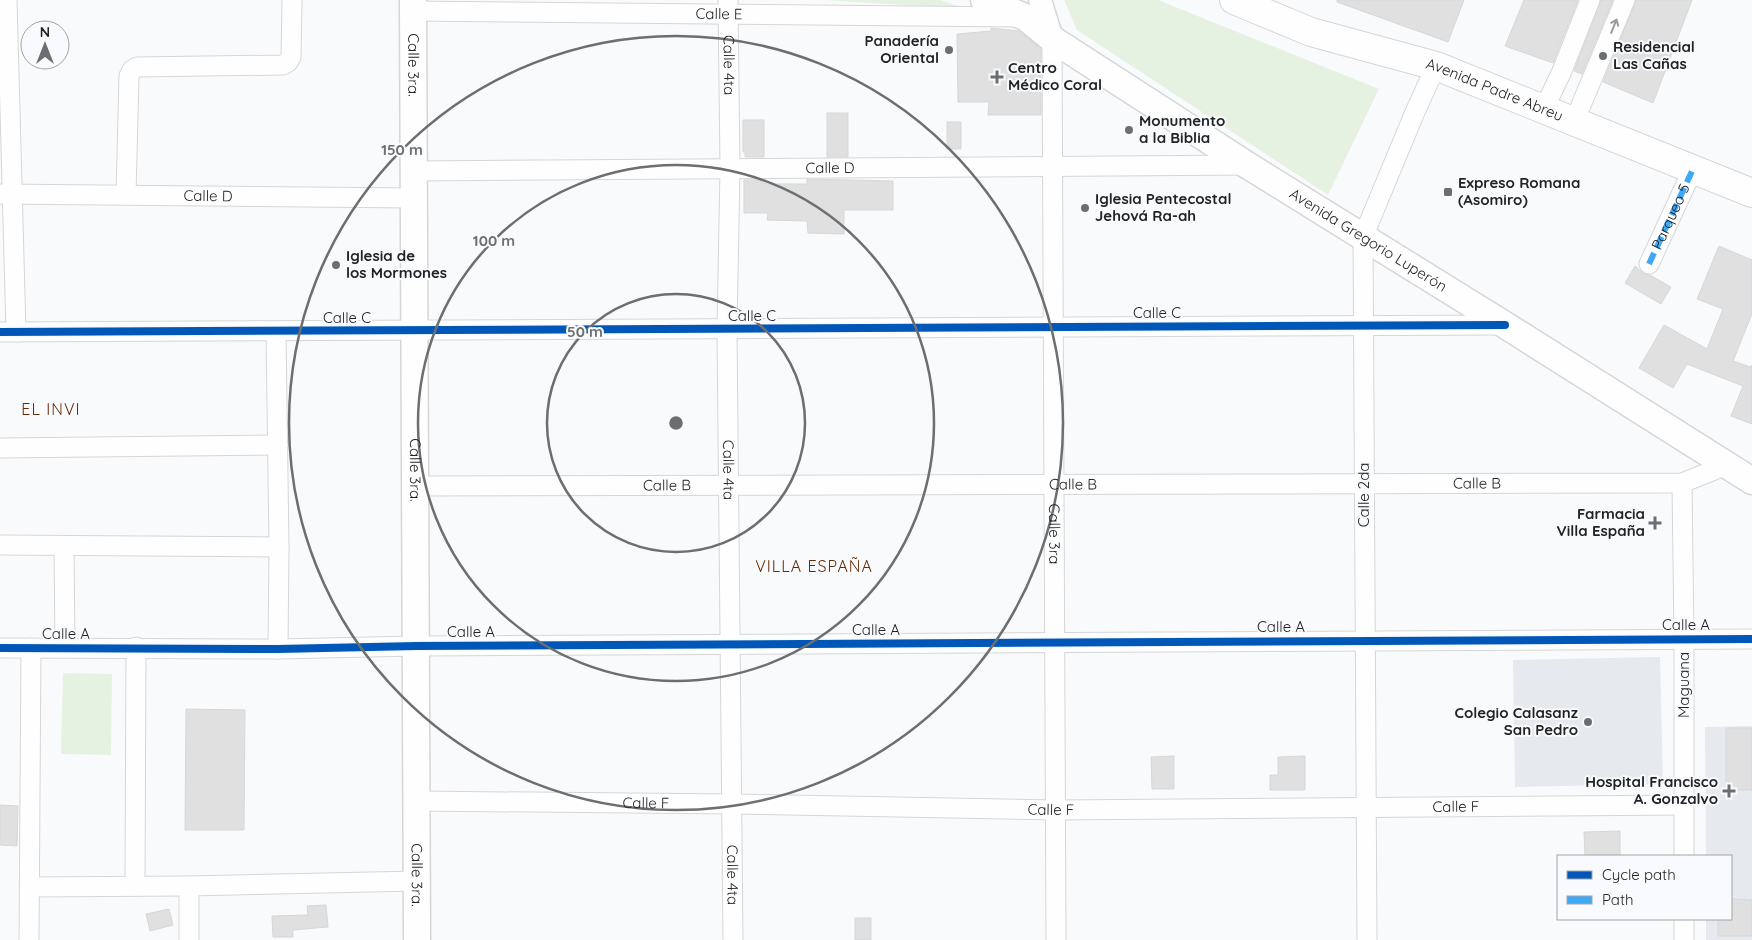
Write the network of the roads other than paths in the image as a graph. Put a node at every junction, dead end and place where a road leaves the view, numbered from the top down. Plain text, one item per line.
1 (7, 0) edge
2 (292, 0) edge
3 (984, 0) edge
4 (1234, 0) edge
5 (1590, 0) edge
6 (1625, 0) edge
7 (413, 5) edge
8 (729, 7) edge
9 (1033, 9) edge
10 (1052, 39) junction
11 (1436, 66) junction
12 (4, 71) edge
13 (1544, 109) junction
14 (1574, 122) junction
15 (1247, 165) junction
16 (1052, 166) junction
17 (730, 168) junction
18 (1693, 169) junction
19 (414, 171) junction
20 (6, 194) edge
21 (1752, 194) edge
22 (126, 195) junction
23 (414, 198) junction
24 (1363, 238) junction
25 (1650, 264) dead end
26 (1505, 325) junction
27 (1363, 326) junction
28 (1053, 328) junction
29 (727, 330) junction
30 (8, 332) edge
31 (276, 332) junction
32 (414, 332) junction
33 (278, 445) junction
34 (0, 448) edge
35 (1726, 465) junction
36 (1752, 481) edge
37 (1682, 483) junction
38 (1364, 484) junction
39 (729, 485) junction
40 (1054, 485) junction
41 (415, 486) junction
42 (0, 545) edge
43 (64, 546) junction
44 (280, 547) junction
45 (1684, 638) junction
46 (1752, 639) edge
47 (1366, 640) junction
48 (1055, 642) junction
49 (730, 644) junction
50 (416, 646) junction
51 (65, 647) junction
52 (136, 647) junction
53 (0, 648) edge
54 (31, 648) junction
55 (278, 649) junction
56 (417, 801) junction
57 (732, 804) junction
58 (1684, 804) junction
59 (1366, 806) junction
60 (1055, 810) junction
61 (1684, 855) edge
62 (417, 881) junction
63 (135, 886) junction
64 (189, 886) junction
65 (30, 887) junction
66 (1684, 920) edge
67 (29, 940) edge
68 (189, 940) edge
69 (417, 940) edge
70 (733, 940) edge
71 (1056, 940) edge
72 (1368, 940) edge
73 (1684, 940) edge

1 - 12 street
2 - 22 street
3 - 9 main road, Avenida Gregorio Luperón
4 - 11 main road, Avenida Padre Abreu
5 - 13 street
14 -> 6 street
7 - 8 street, Calle E
7 - 19 main road, Calle 3ra.
8 - 9 street, Calle E
8 - 17 street, Calle 4ta
9 - 10 main road, Avenida Gregorio Luperón
10 - 15 main road, Avenida Gregorio Luperón
10 - 16 street, Calle 3ra
11 - 13 main road, Avenida Padre Abreu
11 - 24 street, Calle 2da
12 - 20 street
13 - 14 main road, Avenida Padre Abreu
14 - 18 main road, Avenida Padre Abreu
15 - 16 street, Calle D
15 - 24 main road, Avenida Gregorio Luperón
16 - 17 street, Calle D
16 - 28 street, Calle 3ra
17 - 19 street, Calle D
17 - 29 street, Calle 4ta
18 - 21 main road, Avenida Padre Abreu
18 - 25 street, Parqueo 5
19 - 23 main road, Calle 3ra.
20 - 22 street, Calle D
20 - 30 street
22 - 23 street, Calle D
23 - 32 main road, Calle 3ra.
24 - 26 main road, Avenida Gregorio Luperón
24 - 27 street, Calle 2da
26 - 27 street, Calle C
26 - 35 main road, Avenida Gregorio Luperón
27 - 28 street, Calle C
27 - 38 street, Calle 2da
28 - 29 street, Calle C
28 - 40 street, Calle 3ra
29 - 32 street, Calle C
29 - 39 street, Calle 4ta
30 - 31 street, Calle C
31 - 32 street, Calle C
31 - 33 street
32 - 41 main road, Calle 3ra.
33 - 34 street
33 - 44 street
35 - 36 main road, Avenida Gregorio Luperón
35 - 37 street, Calle B
37 - 38 street, Calle B
37 - 45 street, Maguana
38 - 40 street, Calle B
38 - 47 street, Calle 2da
39 - 40 street, Calle B
39 - 41 street, Calle B
39 - 49 street, Calle 4ta
40 - 48 street, Calle 3ra
41 - 50 main road, Calle 3ra.
42 - 43 street
43 - 44 street
43 - 51 street
44 - 55 street
45 - 46 street, Calle A
45 - 47 street, Calle A
45 - 58 street, Maguana
47 - 48 street, Calle A
47 - 59 street, Calle 2da
48 - 49 street, Calle A
48 - 60 street, Calle 3ra
49 - 50 street, Calle A
49 - 57 street, Calle 4ta
50 - 55 street, Calle A
50 - 56 main road, Calle 3ra.
51 - 52 street, Calle A
51 - 54 street, Calle A
52 - 55 street, Calle A
52 - 63 street
53 - 54 street, Calle A
54 - 65 street
56 - 57 street, Calle F
56 - 62 main road, Calle 3ra.
57 - 60 street, Calle F
57 - 70 street, Calle 4ta
58 - 59 street, Calle F
58 - 61 street, Maguana
59 - 60 street, Calle F
59 - 72 street, Calle 2da
60 - 71 street, Calle 3ra
62 - 64 street
62 - 69 main road, Calle 3ra.
63 - 64 street
63 - 65 street
64 - 68 street
65 - 67 street
66 - 73 street

